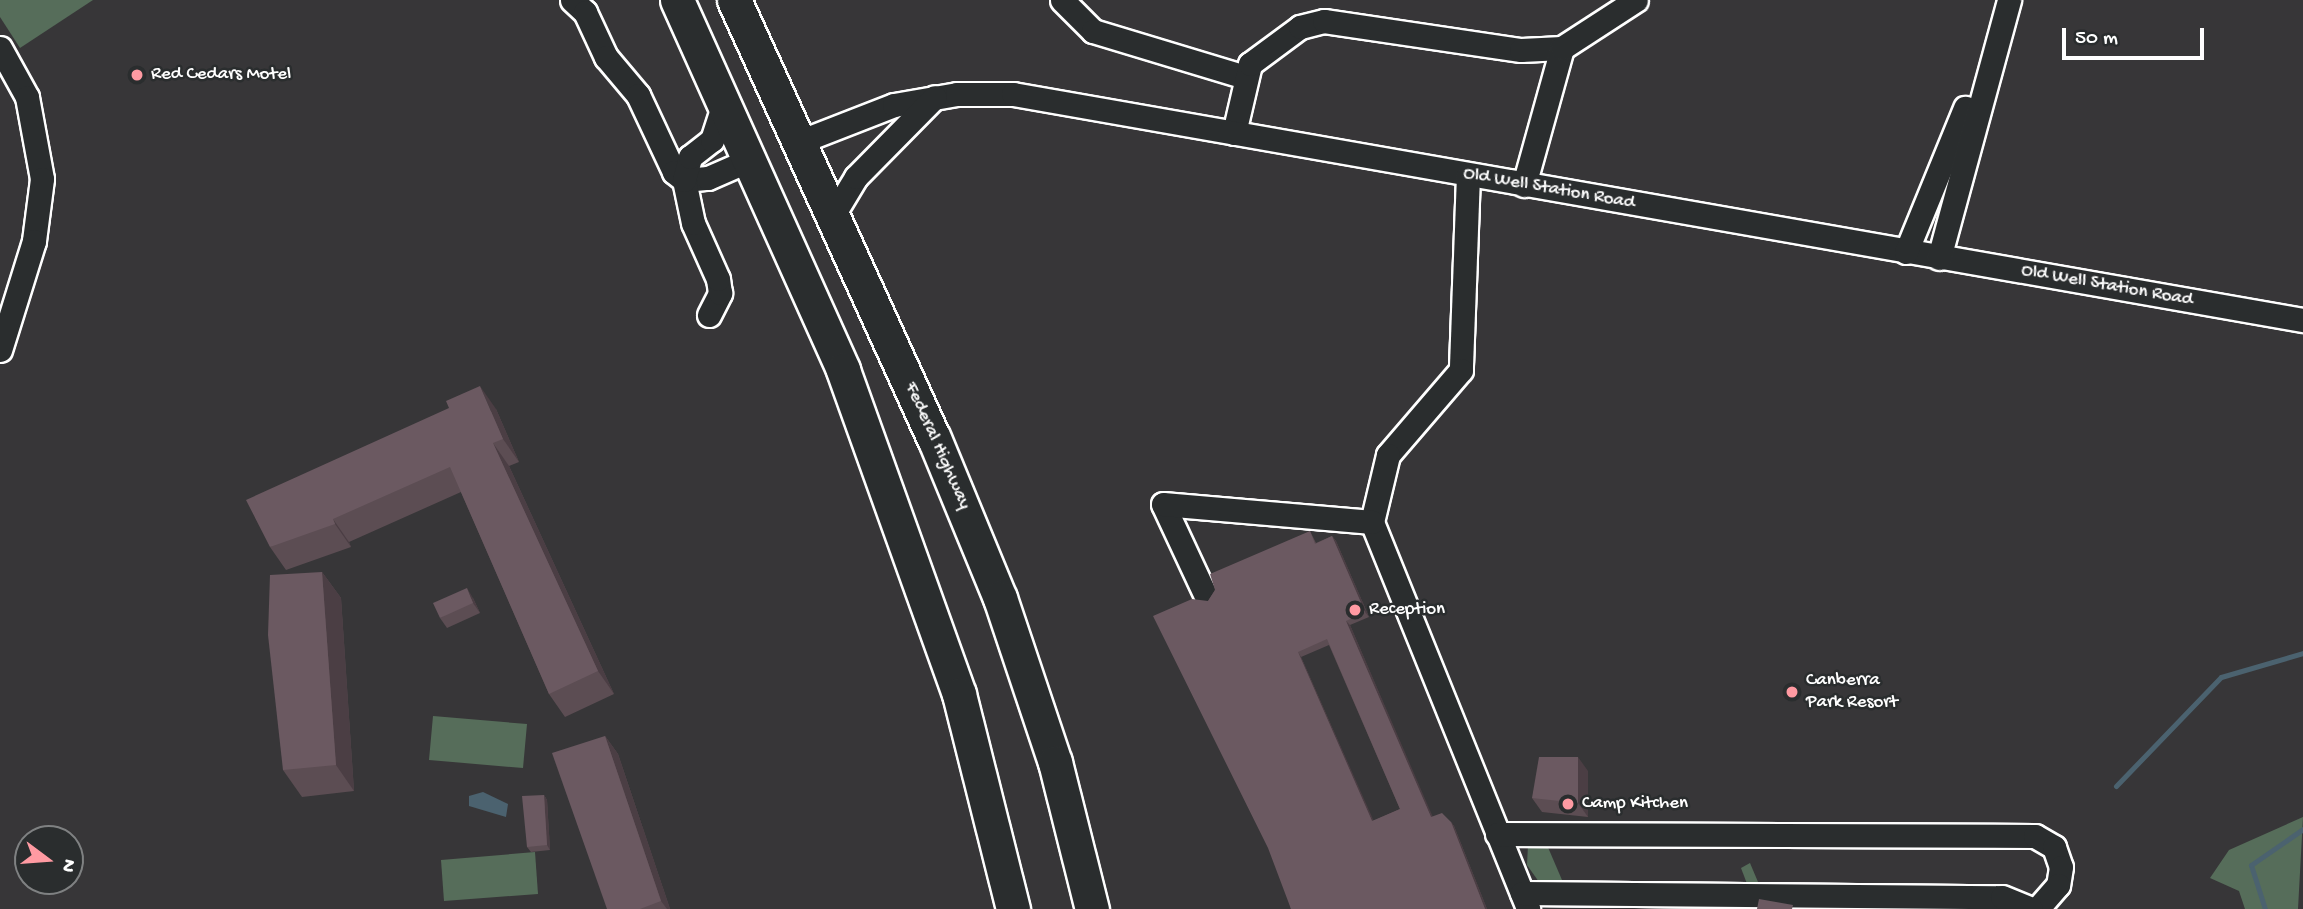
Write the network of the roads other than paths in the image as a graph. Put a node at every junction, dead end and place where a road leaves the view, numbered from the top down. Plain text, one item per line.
1 (572, 0) edge
2 (677, 0) edge
3 (734, 0) edge
4 (1062, 0) edge
5 (1636, 0) edge
6 (2009, 0) edge
7 (1995, 41) junction
8 (0, 48) edge
9 (1562, 48) junction
10 (1245, 77) junction
11 (935, 97) junction
12 (724, 104) junction
13 (1234, 133) junction
14 (799, 142) junction
15 (749, 160) junction
16 (1468, 175) junction
17 (684, 180) junction
18 (1524, 185) junction
19 (833, 215) junction
20 (1906, 252) junction
21 (1939, 258) junction
22 (709, 315) dead end
23 (2303, 320) edge
24 (0, 350) edge
25 (1372, 522) junction
26 (1205, 594) dead end
27 (1497, 834) junction
28 (1525, 901) edge
29 (1013, 909) edge
30 (1092, 909) edge
31 (2031, 909) edge
32 (2037, 909) edge

1 - 17 street
2 - 12 highway
3 - 14 highway, Federal Highway
4 - 10 street
5 - 9 street
6 - 7 street
7 - 20 street
7 - 21 street
8 - 24 street
9 - 10 street
9 - 18 street
10 - 13 street
11 - 13 street, Old Well Station Road
11 - 14 street, Old Well Station Road
11 - 19 street
12 - 15 highway
12 - 17 street
13 - 16 street, Old Well Station Road
14 - 15 highway
14 - 19 highway, Federal Highway
15 - 17 street
15 - 29 highway
16 - 18 street, Old Well Station Road
16 - 25 street
17 - 22 street
18 - 20 street, Old Well Station Road
19 - 30 highway, Federal Highway
20 - 21 street, Old Well Station Road
21 - 23 street, Old Well Station Road
25 - 26 street
25 - 27 street
27 - 28 street
27 - 32 street
28 - 31 street

